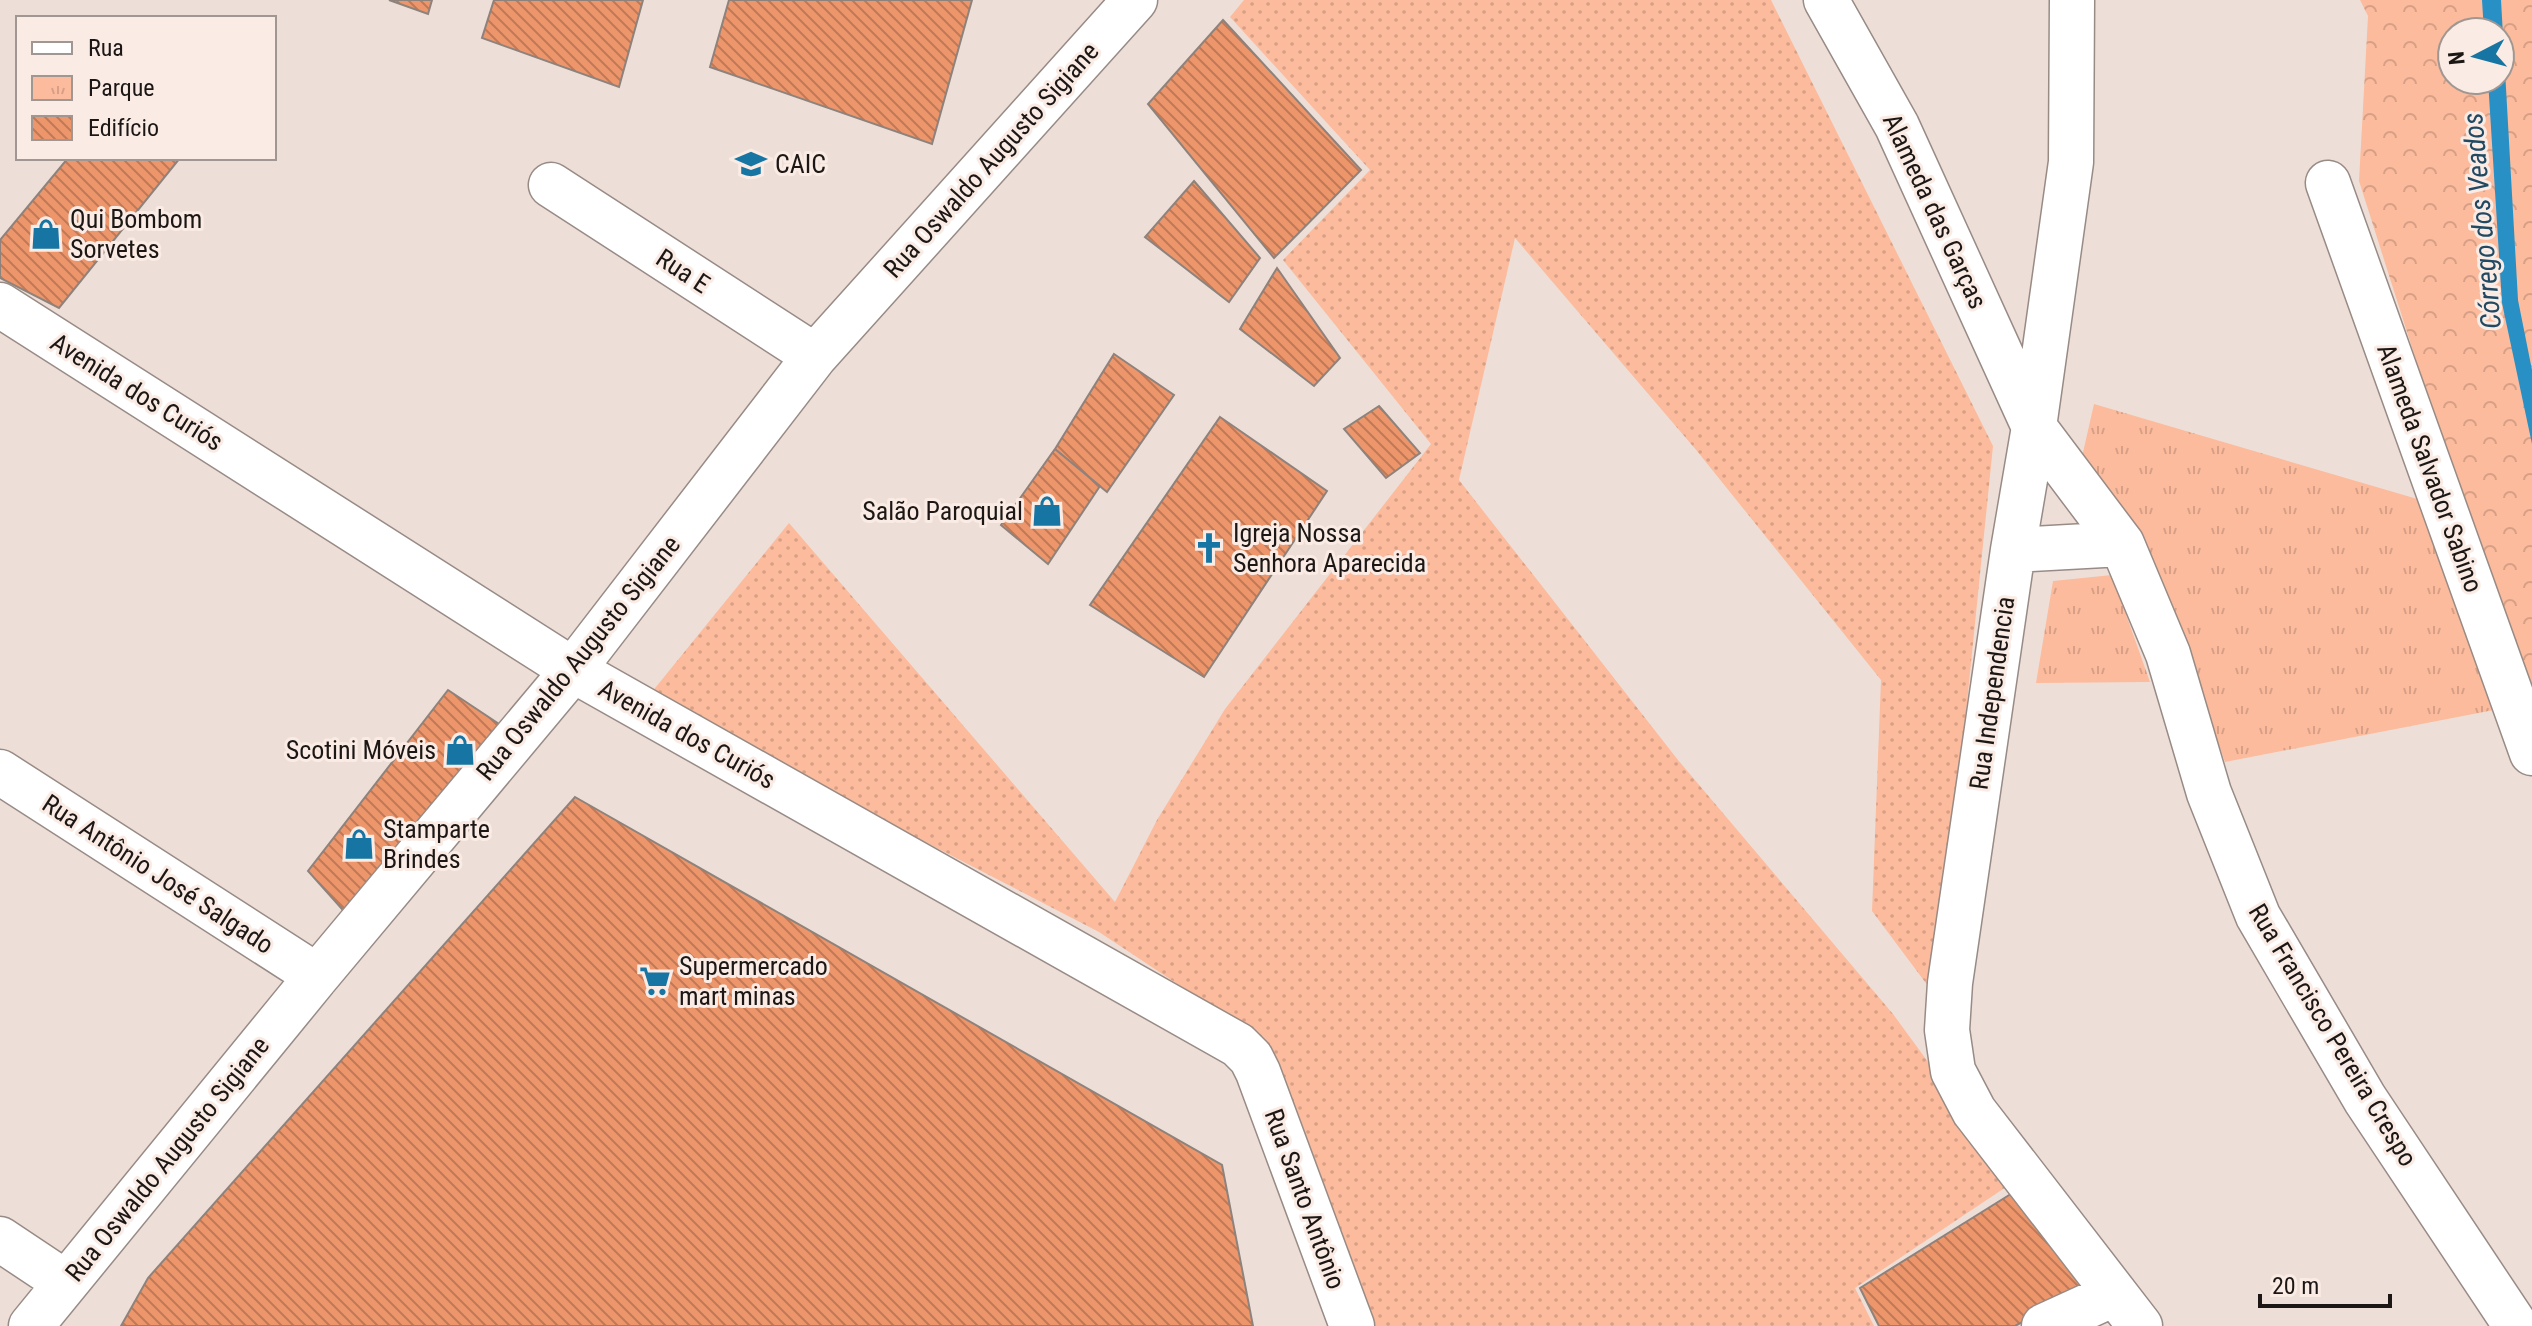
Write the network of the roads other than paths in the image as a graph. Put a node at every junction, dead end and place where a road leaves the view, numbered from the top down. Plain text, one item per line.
1 (1135, 0) edge
2 (1826, 0) edge
3 (2072, 0) edge
4 (2328, 183) dead end
5 (551, 185) dead end
6 (0, 305) edge
7 (815, 356) junction
8 (2034, 427) junction
9 (2122, 544) junction
10 (2013, 550) junction
11 (573, 670) junction
12 (2532, 753) edge
13 (0, 772) edge
14 (317, 976) junction
15 (1258, 1072) joint
16 (0, 1239) edge
17 (66, 1283) junction
18 (2127, 1310) edge
19 (31, 1326) edge
20 (1352, 1326) edge
21 (2044, 1326) edge
22 (2516, 1326) edge

1 - 7 street, Rua Oswaldo Augusto Sigiane
2 - 8 street, Alameda das Garças
3 - 8 street, Rua Independencia
4 - 12 street, Alameda Salvador Sabino
5 - 7 street, Rua E
6 - 11 street, Avenida dos Curiós
7 - 11 street, Rua Oswaldo Augusto Sigiane
8 - 9 street, Rua Francisco Pereira Crespo
8 - 10 street, Rua Independencia
9 - 10 street
9 - 22 street, Rua Francisco Pereira Crespo
10 - 18 street, Rua Independencia
11 - 14 street, Rua Oswaldo Augusto Sigiane
11 - 15 street, Avenida dos Curiós
13 - 14 street, Rua Antônio José Salgado
14 - 17 street, Rua Oswaldo Augusto Sigiane
15 - 20 street, Rua Santo Antônio
16 - 17 street
17 - 19 street, Rua Oswaldo Augusto Sigiane
18 - 21 street

